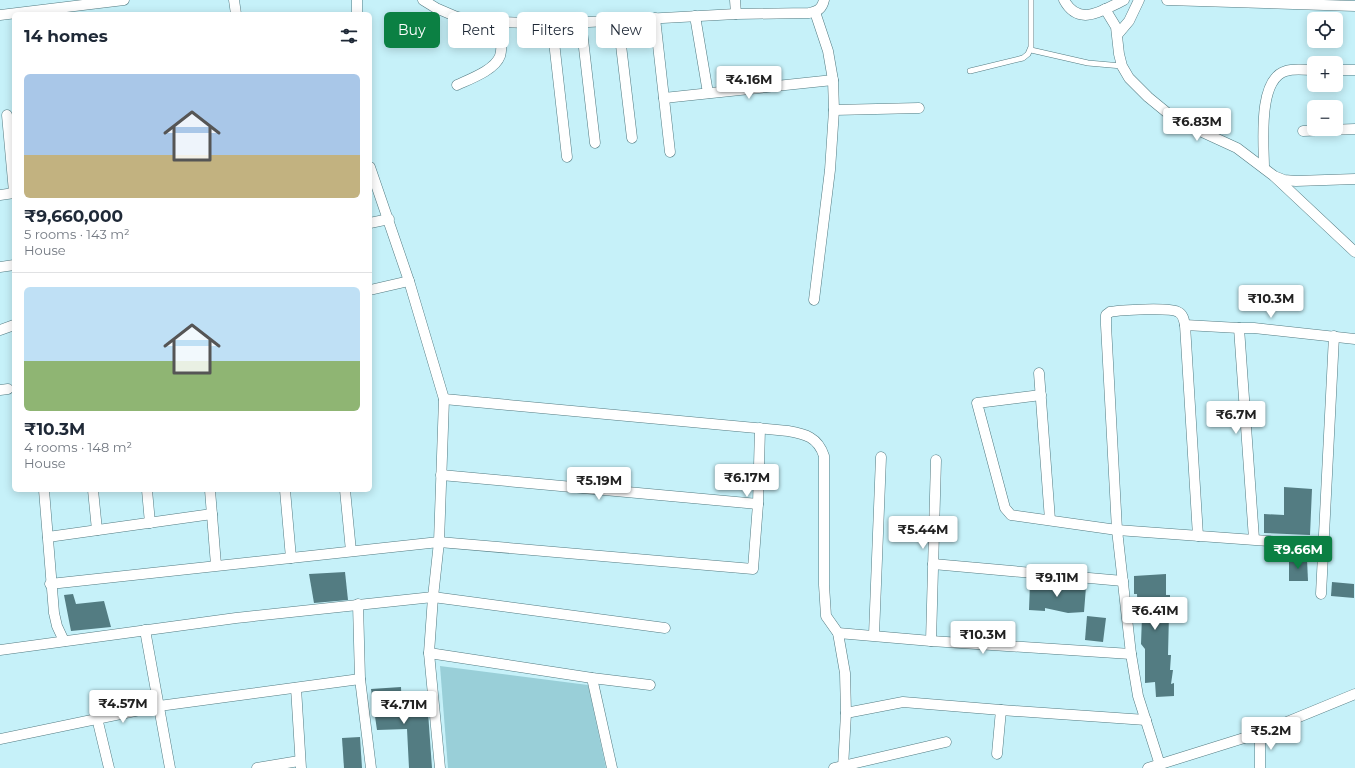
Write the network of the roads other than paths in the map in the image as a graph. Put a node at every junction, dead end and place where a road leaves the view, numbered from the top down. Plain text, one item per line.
1 (124, 0) edge
2 (234, 0) edge
3 (357, 0) edge
4 (423, 0) edge
5 (735, 0) edge
6 (824, 0) edge
7 (1031, 0) edge
8 (1064, 0) edge
9 (1124, 0) edge
10 (1139, 0) edge
11 (1167, 0) edge
12 (1355, 6) edge
13 (1105, 9) junction
14 (25, 12) edge
15 (236, 12) edge
16 (357, 12) edge
17 (815, 12) junction
18 (448, 13) edge
19 (12, 14) edge
20 (736, 14) junction
21 (0, 15) edge
22 (695, 16) junction
23 (656, 18) edge
24 (656, 27) edge
25 (1118, 34) junction
26 (501, 48) edge
27 (555, 48) edge
28 (584, 48) edge
29 (621, 48) edge
30 (1030, 50) junction
31 (1122, 66) junction
32 (1307, 70) edge
33 (1343, 70) edge
34 (1355, 70) edge
35 (970, 71) dead end
36 (833, 80) junction
37 (457, 85) dead end
38 (708, 93) junction
39 (664, 98) junction
40 (919, 108) dead end
41 (834, 110) junction
42 (7, 115) edge
43 (1355, 129) edge
44 (1303, 131) dead end
45 (632, 138) dead end
46 (595, 143) dead end
47 (670, 152) dead end
48 (568, 156) dead end
49 (1264, 168) junction
50 (12, 171) edge
51 (372, 172) edge
52 (1274, 176) junction
53 (1355, 179) edge
54 (12, 193) edge
55 (0, 195) edge
56 (389, 219) junction
57 (372, 223) edge
58 (1355, 252) edge
59 (12, 265) edge
60 (0, 267) edge
61 (409, 281) junction
62 (372, 290) edge
63 (814, 300) dead end
64 (1185, 325) junction
65 (12, 327) edge
66 (1239, 328) junction
67 (0, 330) edge
68 (1334, 336) junction
69 (1355, 339) edge
70 (1039, 373) dead end
71 (1041, 395) junction
72 (444, 399) junction
73 (760, 428) junction
74 (881, 457) dead end
75 (936, 460) dead end
76 (441, 475) junction
77 (44, 492) edge
78 (93, 492) edge
79 (147, 492) edge
80 (210, 492) edge
81 (285, 492) edge
82 (345, 492) edge
83 (758, 504) junction
84 (212, 514) junction
85 (1050, 520) junction
86 (150, 522) junction
87 (97, 530) junction
88 (1117, 530) junction
89 (1198, 536) junction
90 (48, 537) junction
91 (1254, 539) junction
92 (439, 542) junction
93 (1323, 545) junction
94 (351, 551) junction
95 (291, 558) junction
96 (933, 564) junction
97 (216, 565) junction
98 (1123, 581) junction
99 (50, 584) junction
100 (1322, 594) dead end
101 (432, 597) junction
102 (358, 604) junction
103 (665, 628) dead end
104 (145, 630) junction
105 (838, 633) junction
106 (874, 635) junction
107 (64, 641) junction
108 (931, 641) junction
109 (0, 650) edge
110 (429, 653) junction
111 (1131, 654) junction
112 (592, 678) junction
113 (360, 679) junction
114 (650, 686) dead end
115 (296, 688) junction
116 (1355, 694) edge
117 (159, 706) junction
118 (1001, 710) junction
119 (846, 713) junction
120 (97, 718) junction
121 (1146, 720) junction
122 (1260, 733) junction
123 (0, 739) edge
124 (946, 742) dead end
125 (997, 754) dead end
126 (300, 764) edge
127 (1160, 765) junction
128 (840, 767) edge
129 (109, 768) edge
130 (170, 768) edge
131 (258, 768) edge
132 (371, 768) edge
133 (440, 768) edge
134 (612, 768) edge
135 (1148, 768) edge
136 (1260, 768) edge

1 - 14 street
2 - 15 street
3 - 16 street
4 - 18 street
5 - 20 street
6 - 17 street
7 - 30 lane
8 - 13 street
9 - 13 street
10 - 25 street
11 - 12 street
13 - 25 street
17 - 20 street
17 - 36 street
19 - 21 street
20 - 22 street
22 - 23 street
22 - 38 street
24 - 39 street
25 - 31 street
26 - 37 street
27 - 48 street
28 - 46 street
29 - 45 street
30 - 31 lane
30 - 35 lane
31 - 49 street
32 - 49 street
33 - 34 street
36 - 38 street
36 - 41 street
38 - 39 street
39 - 47 street
40 - 41 street
41 - 63 street
42 - 50 street
43 - 44 street
49 - 52 street
51 - 56 street
52 - 53 street
52 - 58 street
54 - 55 street
56 - 57 street
56 - 61 street
59 - 60 street
61 - 62 street
61 - 72 street
64 - 66 street
64 - 88 street
64 - 89 street
65 - 67 street
66 - 68 street
66 - 91 street
68 - 69 street
68 - 93 street
70 - 71 street
71 - 85 street
71 - 85 street
72 - 73 street
72 - 76 street
73 - 83 street
73 - 105 street
74 - 106 street
75 - 96 street
76 - 83 street
76 - 92 street
77 - 90 street
78 - 87 street
79 - 86 street
80 - 84 street
81 - 95 street
82 - 94 street
83 - 92 street
84 - 86 street
84 - 97 street
85 - 88 street
86 - 87 street
87 - 90 street
88 - 89 street
88 - 98 street
89 - 91 street
90 - 99 street
91 - 93 street
92 - 94 street
92 - 101 street
93 - 100 street
94 - 95 street
95 - 97 street
96 - 98 street
96 - 108 street
97 - 99 street
98 - 111 street
99 - 107 street
101 - 102 street
101 - 103 street
101 - 110 street
102 - 104 street
102 - 113 street
104 - 107 street
104 - 117 street
105 - 106 street
105 - 119 street
106 - 108 street
107 - 109 street
108 - 111 street
110 - 112 street
110 - 133 street
111 - 121 street
112 - 114 street
112 - 134 street
113 - 115 street
113 - 132 street
115 - 117 street
115 - 126 street
116 - 122 street
117 - 120 street
117 - 130 street
118 - 119 street
118 - 121 street
118 - 125 street
119 - 128 street
120 - 123 street
120 - 129 street
121 - 127 street
122 - 127 street
122 - 136 street
124 - 128 street
126 - 131 street
127 - 135 street

